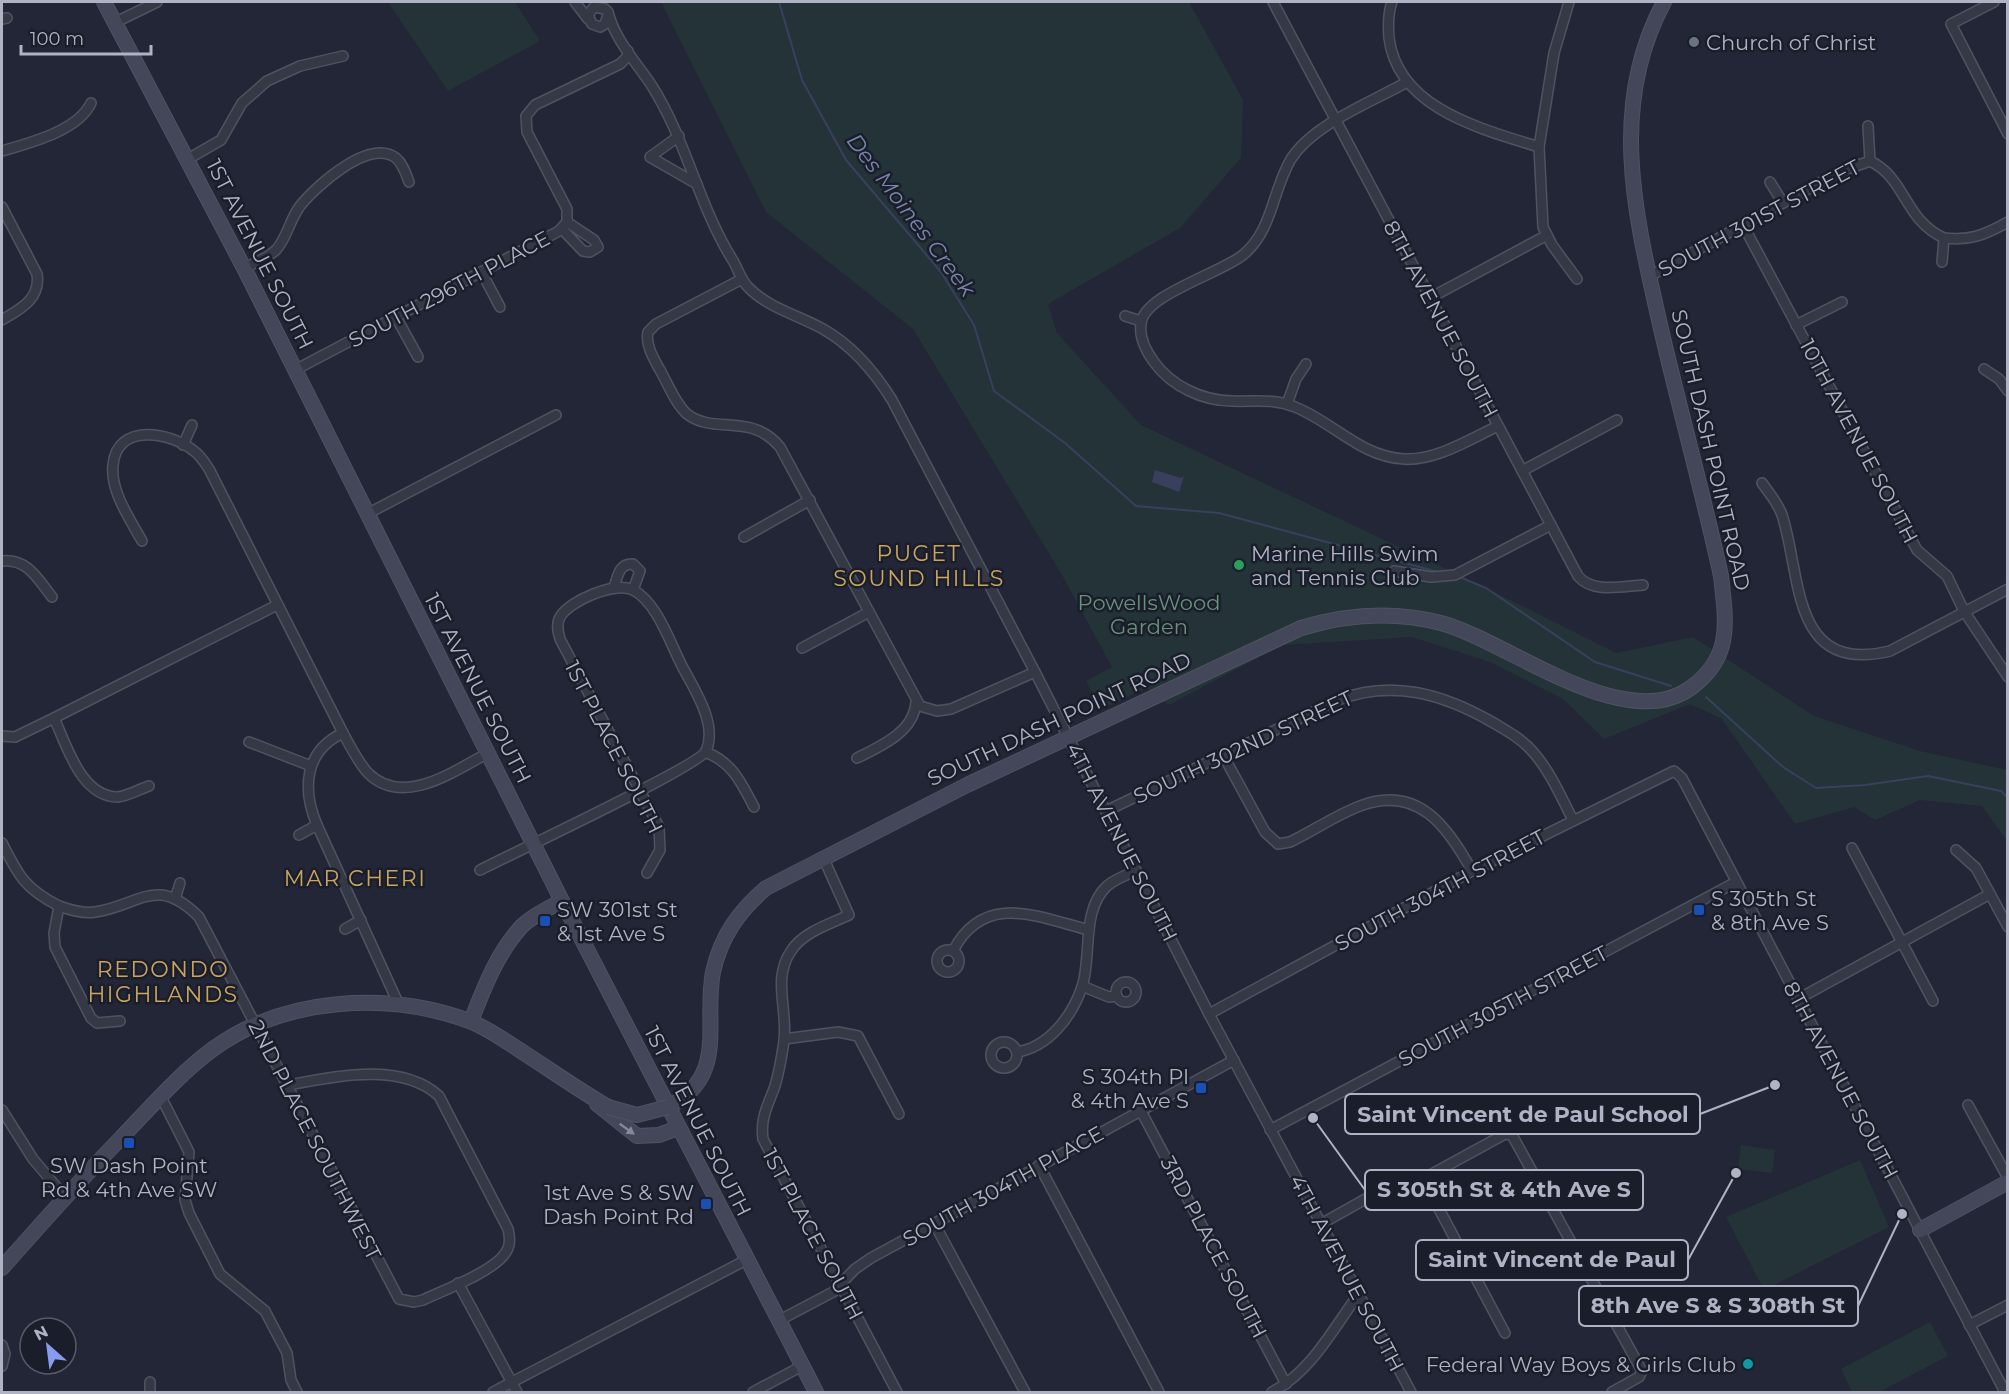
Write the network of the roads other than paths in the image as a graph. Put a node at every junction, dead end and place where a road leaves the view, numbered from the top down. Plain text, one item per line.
1 (104, 2) edge
2 (157, 2) edge
3 (576, 2) edge
4 (1273, 2) edge
5 (1392, 2) edge
6 (1569, 2) edge
7 (1664, 2) edge
8 (1994, 2) edge
9 (594, 7) junction
10 (608, 15) junction
11 (588, 19) junction
12 (114, 23) junction
13 (600, 27) junction
14 (615, 33) junction
15 (628, 51) junction
16 (343, 56) dead end
17 (1407, 82) junction
18 (91, 104) dead end
19 (1336, 122) junction
20 (1868, 126) dead end
21 (2007, 134) edge
22 (679, 136) junction
23 (1539, 147) junction
24 (2, 151) edge
25 (188, 159) junction
26 (1870, 161) junction
27 (409, 182) dead end
28 (1770, 182) dead end
29 (697, 184) junction
30 (1783, 203) junction
31 (2, 207) edge
32 (2007, 222) edge
33 (1743, 225) junction
34 (1547, 235) junction
35 (1944, 238) junction
36 (1942, 262) dead end
37 (244, 268) junction
38 (482, 273) junction
39 (1650, 276) junction
40 (742, 279) junction
41 (1577, 279) dead end
42 (1430, 298) junction
43 (1842, 302) dead end
44 (500, 307) dead end
45 (1125, 316) dead end
46 (396, 317) junction
47 (2, 320) edge
48 (1141, 321) junction
49 (1796, 325) junction
50 (418, 357) dead end
51 (1306, 364) dead end
52 (1984, 369) dead end
53 (295, 370) junction
54 (2007, 391) edge
55 (1287, 404) junction
56 (556, 415) dead end
57 (1617, 420) dead end
58 (192, 425) dead end
59 (1498, 426) junction
60 (183, 445) junction
61 (1522, 471) junction
62 (1762, 483) dead end
63 (810, 500) junction
64 (368, 514) junction
65 (1551, 525) junction
66 (744, 537) dead end
67 (142, 542) dead end
68 (2, 561) edge
69 (1394, 570) dead end
70 (1794, 577) junction
71 (1805, 577) dead end
72 (1643, 585) dead end
73 (614, 587) junction
74 (630, 589) junction
75 (2007, 589) edge
76 (52, 597) dead end
77 (277, 605) junction
78 (1964, 611) junction
79 (869, 612) junction
80 (1809, 624) junction
81 (1801, 631) dead end
82 (802, 648) dead end
83 (1035, 672) junction
84 (2007, 677) edge
85 (916, 702) junction
86 (54, 718) junction
87 (343, 733) junction
88 (2, 736) edge
89 (1069, 739) junction
90 (249, 742) dead end
91 (705, 752) junction
92 (488, 753) junction
93 (1223, 755) junction
94 (857, 758) dead end
95 (311, 766) junction
96 (1674, 771) joint
97 (149, 786) dead end
98 (639, 790) junction
99 (754, 807) dead end
100 (1106, 811) junction
101 (1573, 820) junction
102 (317, 825) junction
103 (299, 835) dead end
104 (2, 843) edge
105 (533, 843) junction
106 (1852, 848) dead end
107 (1956, 850) dead end
108 (823, 857) junction
109 (480, 870) dead end
110 (1136, 871) junction
111 (1472, 871) junction
112 (647, 873) dead end
113 (1736, 882) junction
114 (180, 883) dead end
115 (1990, 894) junction
116 (175, 899) junction
117 (562, 901) junction
118 (59, 906) junction
119 (361, 920) junction
120 (2007, 927) edge
121 (345, 929) dead end
122 (1089, 930) junction
123 (1902, 942) junction
124 (953, 951) dead end
125 (1082, 986) junction
126 (1117, 996) dead end
127 (1798, 999) junction
128 (1933, 1002) dead end
129 (399, 1005) junction
130 (1209, 1014) junction
131 (120, 1021) dead end
132 (471, 1021) junction
133 (256, 1024) junction
134 (784, 1038) junction
135 (1017, 1052) dead end
136 (1234, 1060) junction
137 (288, 1085) junction
138 (584, 1093) junction
139 (161, 1096) junction
140 (1968, 1105) dead end
141 (2, 1110) edge
142 (1141, 1111) junction
143 (899, 1114) dead end
144 (678, 1128) junction
145 (1270, 1130) junction
146 (1039, 1165) junction
147 (1423, 1179) junction
148 (2007, 1180) edge
149 (64, 1197) junction
150 (934, 1223) junction
151 (1321, 1224) junction
152 (1920, 1230) junction
153 (746, 1260) junction
154 (2, 1268) edge
155 (458, 1282) junction
156 (840, 1286) junction
157 (1358, 1295) junction
158 (2007, 1305) edge
159 (778, 1321) junction
160 (1969, 1325) junction
161 (1505, 1333) dead end
162 (2, 1345) edge
163 (2, 1366) edge
164 (802, 1366) junction
165 (150, 1382) dead end
166 (512, 1383) junction
167 (1286, 1384) junction
168 (150, 1392) edge
169 (297, 1392) edge
170 (493, 1392) edge
171 (517, 1392) edge
172 (753, 1392) edge
173 (816, 1392) edge
174 (897, 1392) edge
175 (1025, 1392) edge
176 (1159, 1392) edge
177 (1272, 1392) edge
178 (1411, 1392) edge
179 (1612, 1392) edge
180 (2005, 1392) edge

1 - 12 main road, 1ST AVENUE SOUTH
2 - 12 street
3 - 9 street
3 - 11 street
4 - 19 street, 8TH AVENUE SOUTH
5 - 17 street
6 - 23 street
7 - 39 main road, SOUTH DASH POINT ROAD
8 - 21 street
9 - 10 street
9 - 11 street
10 - 13 street
10 - 14 street, 4TH AVENUE SOUTH
11 - 13 street
12 - 25 main road, 1ST AVENUE SOUTH
13 - 14 street
14 - 15 street, 4TH AVENUE SOUTH
15 - 22 street, 4TH AVENUE SOUTH
15 - 38 street, SOUTH 296TH PLACE
16 - 25 street
17 - 19 street
17 - 23 street
18 - 24 street
19 - 42 street, 8TH AVENUE SOUTH
19 - 48 street
20 - 26 street
22 - 29 street, 4TH AVENUE SOUTH
22 - 29 street
23 - 34 street
25 - 37 main road, 1ST AVENUE SOUTH
26 - 30 street, SOUTH 301ST STREET
26 - 35 street
27 - 37 street
28 - 30 street
29 - 40 street, 4TH AVENUE SOUTH
30 - 33 street, SOUTH 301ST STREET
31 - 47 street
32 - 35 street
33 - 39 street, SOUTH 301ST STREET
33 - 49 street, 10TH AVENUE SOUTH
34 - 41 street
34 - 42 street
35 - 36 street
37 - 53 main road, 1ST AVENUE SOUTH
38 - 44 street
38 - 46 street, SOUTH 296TH PLACE
39 - 89 main road, SOUTH DASH POINT ROAD
40 - 63 street
40 - 83 street, 4TH AVENUE SOUTH
42 - 59 street, 8TH AVENUE SOUTH
43 - 49 street
45 - 48 street
46 - 50 street
46 - 53 street, SOUTH 296TH PLACE
48 - 55 street
49 - 78 street, 10TH AVENUE SOUTH
51 - 55 street
52 - 54 street
53 - 64 main road, 1ST AVENUE SOUTH
55 - 59 street
56 - 64 street
57 - 61 street
58 - 60 street
59 - 61 street, 8TH AVENUE SOUTH
60 - 67 street
60 - 77 street
61 - 65 street, 8TH AVENUE SOUTH
62 - 70 street
63 - 66 street
63 - 79 street
64 - 92 main road, 1ST AVENUE SOUTH
65 - 69 street
65 - 72 street, 8TH AVENUE SOUTH
68 - 76 street
70 - 71 street
70 - 80 street
73 - 74 street
73 - 74 street
73 - 98 street, 1ST PLACE SOUTH
74 - 91 street
75 - 78 street
77 - 86 street
77 - 87 street
78 - 80 street
78 - 84 street, 10TH AVENUE SOUTH
79 - 82 street
79 - 85 street
80 - 81 street
83 - 85 street
83 - 89 street, 4TH AVENUE SOUTH
85 - 94 street
86 - 88 street
86 - 97 street
87 - 92 street
87 - 95 street
89 - 100 street, 4TH AVENUE SOUTH
89 - 108 main road, SOUTH DASH POINT ROAD
90 - 95 street
91 - 98 street
91 - 99 street
92 - 105 main road, 1ST AVENUE SOUTH
93 - 100 street, SOUTH 302ND STREET
93 - 101 street, SOUTH 302ND STREET
93 - 111 street
95 - 102 street
96 - 101 street, SOUTH 304TH STREET
96 - 113 street, 8TH AVENUE SOUTH
98 - 105 street
98 - 112 street, 1ST PLACE SOUTH
100 - 110 street, 4TH AVENUE SOUTH
101 - 111 street, SOUTH 304TH STREET
102 - 103 street
102 - 119 street
104 - 118 street
105 - 109 street
105 - 117 main road, 1ST AVENUE SOUTH
106 - 123 street
107 - 115 street
108 - 134 street, 1ST PLACE SOUTH
108 - 138 main road, SOUTH DASH POINT ROAD, bridge
110 - 122 street
110 - 130 street, 4TH AVENUE SOUTH
111 - 130 street, SOUTH 304TH STREET
113 - 127 street, 8TH AVENUE SOUTH
113 - 145 street, SOUTH 305TH STREET
114 - 116 street
115 - 120 street
115 - 123 street
116 - 118 street
116 - 133 street, 2ND PLACE SOUTHWEST
117 - 132 main road
117 - 144 main road, 1ST AVENUE SOUTH
118 - 131 street
119 - 121 street
119 - 129 street
122 - 124 street
122 - 125 street
123 - 127 street
123 - 128 street
125 - 126 street
125 - 135 street
127 - 152 street, 8TH AVENUE SOUTH
129 - 132 main road
129 - 133 main road
130 - 136 street, 4TH AVENUE SOUTH
132 - 138 main road
133 - 137 street, 2ND PLACE SOUTHWEST
133 - 139 main road
134 - 143 street
134 - 156 street, 1ST PLACE SOUTH
136 - 142 street, SOUTH 304TH PLACE
136 - 145 street, 4TH AVENUE SOUTH
137 - 155 street, 2ND PLACE SOUTHWEST
137 - 155 street
138 -> 144 main road
139 - 149 main road
139 - 169 street
140 - 148 street
141 - 149 street
142 - 146 street, SOUTH 304TH PLACE
142 - 167 street, 3RD PLACE SOUTH
144 - 153 main road, 1ST AVENUE SOUTH
145 - 151 street, 4TH AVENUE SOUTH
146 - 150 street, SOUTH 304TH PLACE
146 - 176 street
147 - 151 street
147 - 161 street
147 - 179 street
148 - 152 main road
149 - 154 main road
150 - 156 street, SOUTH 304TH PLACE
150 - 175 street
151 - 157 street, 4TH AVENUE SOUTH
152 - 160 street, 8TH AVENUE SOUTH
153 - 159 main road, 1ST AVENUE SOUTH
153 - 166 street
155 - 166 street
156 - 159 street, SOUTH 304TH PLACE
156 - 174 street, 1ST PLACE SOUTH
157 - 167 street
157 - 178 street, 4TH AVENUE SOUTH
158 - 160 street
159 - 164 main road, 1ST AVENUE SOUTH
160 - 180 street, 8TH AVENUE SOUTH
162 - 163 street
164 - 172 street
164 - 173 main road, 1ST AVENUE SOUTH
165 - 168 street
166 - 170 street
166 - 171 street
167 - 177 street

